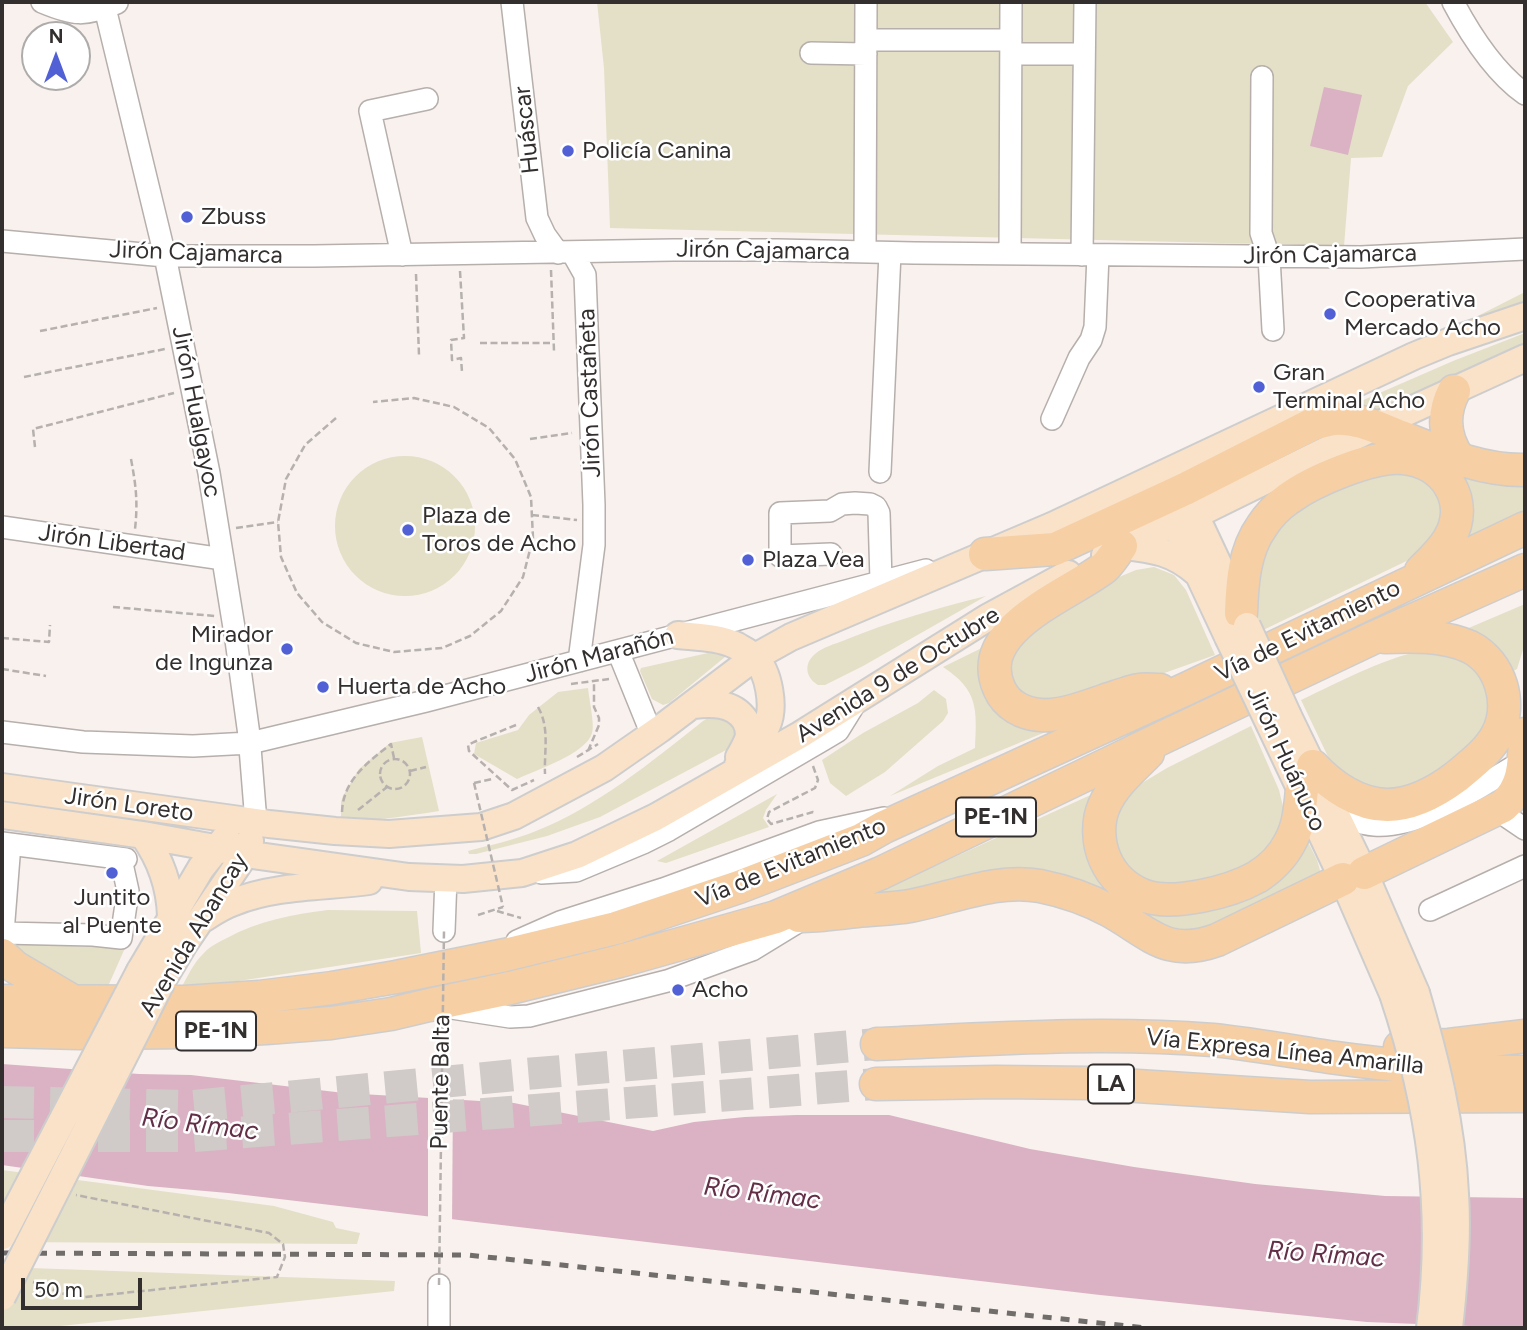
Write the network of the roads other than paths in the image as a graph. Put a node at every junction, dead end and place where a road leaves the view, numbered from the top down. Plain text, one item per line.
1 (42, 2) edge
2 (512, 2) edge
3 (866, 2) edge
4 (1011, 2) edge
5 (1085, 2) edge
6 (1452, 2) edge
7 (112, 5) edge
8 (866, 47) junction
9 (1011, 47) junction
10 (811, 53) dead end
11 (1084, 54) junction
12 (1262, 76) dead end
13 (1525, 94) edge
14 (427, 99) dead end
15 (2, 241) edge
16 (1525, 249) edge
17 (865, 252) junction
18 (560, 253) junction
19 (890, 253) junction
20 (1010, 254) junction
21 (409, 255) junction
22 (1090, 255) junction
23 (165, 256) junction
24 (1269, 257) junction
25 (1525, 316) edge
26 (1273, 330) dead end
27 (1525, 358) edge
28 (1454, 391) junction
29 (1311, 405) junction
30 (1052, 419) dead end
31 (1376, 426) junction
32 (1297, 432) junction
33 (1459, 459) junction
34 (1525, 470) edge
35 (880, 472) dead end
36 (1180, 511) junction
37 (2, 527) edge
38 (1525, 528) edge
39 (1121, 546) junction
40 (831, 554) dead end
41 (985, 554) junction
42 (223, 559) junction
43 (1525, 570) edge
44 (1200, 577) junction
45 (881, 581) junction
46 (1411, 582) junction
47 (1239, 625) junction
48 (678, 635) junction
49 (1373, 638) junction
50 (618, 651) junction
51 (755, 657) junction
52 (579, 661) junction
53 (1186, 690) junction
54 (859, 697) junction
55 (693, 705) junction
56 (2, 732) edge
57 (1525, 734) edge
58 (652, 735) junction
59 (1166, 736) junction
60 (250, 743) junction
61 (1525, 760) edge
62 (727, 776) junction
63 (1307, 778) junction
64 (2, 787) edge
65 (1512, 805) edge
66 (1334, 810) junction
67 (2, 815) edge
68 (256, 822) junction
69 (1525, 829) edge
70 (143, 835) junction
71 (6, 844) edge
72 (216, 847) junction
73 (246, 853) junction
74 (1525, 866) edge
75 (522, 873) junction
76 (1354, 876) junction
77 (409, 877) junction
78 (446, 878) junction
79 (816, 906) junction
80 (1430, 910) dead end
81 (172, 916) junction
82 (201, 920) junction
83 (444, 932) road end
84 (2, 955) edge
85 (151, 976) junction
86 (1404, 993) junction
87 (2, 1001) edge
88 (75, 1002) junction
89 (429, 1005) junction
90 (2, 1031) edge
91 (1525, 1037) edge
92 (877, 1044) tunnel mouth
93 (1333, 1057) junction
94 (1525, 1072) edge
95 (876, 1084) tunnel mouth
96 (1525, 1096) edge
97 (2, 1236) edge
98 (439, 1285) road end
99 (2, 1297) edge
100 (439, 1328) edge
101 (1430, 1328) edge
102 (1449, 1328) edge

1 - 7 street
2 - 18 street, Huáscar
3 - 8 street
4 - 9 street
5 - 11 street
6 - 13 street
7 - 23 street, Jirón Hualgayoc
8 - 9 street
8 - 10 street
8 - 17 street
9 - 11 street
9 - 20 street
11 - 22 street
12 - 24 street
14 - 21 street
15 - 23 street, Jirón Cajamarca
16 - 24 street, Jirón Cajamarca
17 - 18 street, Jirón Cajamarca
17 - 19 street, Jirón Cajamarca
18 - 21 street, Jirón Cajamarca
18 - 52 street, Jirón Castañeta
19 - 20 street, Jirón Cajamarca
19 - 35 street
20 - 22 street, Jirón Cajamarca
21 - 23 street, Jirón Cajamarca
22 - 24 street, Jirón Cajamarca
22 - 30 street
23 - 42 street, Jirón Hualgayoc
24 - 26 street
25 - 29 main road
27 - 28 main road, Avenida 9 de Octubre
28 - 31 main road, Avenida 9 de Octubre
28 - 33 highway
29 - 32 main road
29 - 41 main road
31 - 32 highway
31 - 33 highway
31 - 36 main road, Avenida 9 de Octubre
32 - 36 highway
33 - 34 highway
36 - 39 main road, Avenida 9 de Octubre
36 - 41 highway
36 - 44 main road, Jirón Huánuco
36 - 47 main road, Jirón Huánuco
37 - 42 street, Jirón Libertad
38 - 46 highway, Vía de Evitamiento / PE-1N
39 - 44 main road
39 - 53 highway
39 - 54 main road, Avenida 9 de Octubre
40 - 45 street
41 - 45 street, Jirón Marañón
41 - 51 main road
42 - 60 street, Jirón Hualgayoc
43 - 49 highway, Vía de Evitamiento / PE-1N
44 - 47 main road, Jirón Huánuco
45 - 48 street, Jirón Marañón
46 - 47 highway
46 - 53 highway, Vía de Evitamiento / PE-1N
47 - 63 main road, Jirón Huánuco, bridge
48 - 50 street, Jirón Marañón
48 - 51 main road
49 - 59 highway, Vía de Evitamiento / PE-1N
49 - 63 highway
50 - 52 street, Jirón Marañón
50 - 58 street
51 - 55 main road
51 - 62 main road
52 - 60 street, Jirón Marañón
53 - 88 highway, Vía de Evitamiento / PE-1N
54 - 62 main road, Avenida 9 de Octubre
54 - 75 street
55 - 58 main road
55 - 62 main road
56 - 60 street, Jirón Marañón
57 - 61 highway
58 - 68 main road
59 - 63 highway
59 - 79 highway, Vía de Evitamiento / PE-1N
60 - 68 street, Jirón Hualgayoc
61 - 65 highway
61 - 66 street
62 - 75 main road, Avenida 9 de Octubre
63 - 66 main road, Jirón Huánuco
63 - 76 main road, Jirón Huánuco
64 - 68 main road, Jirón Loreto
65 - 69 street
65 - 76 highway, Vía de Evitamiento
66 - 76 main road, Jirón Huánuco
67 - 70 main road, Jirón Loreto
68 - 72 main road, Avenida Abancay
68 - 73 main road, Avenida Abancay
70 - 72 main road, Jirón Loreto
70 - 81 main road
71 - 71 street
72 - 73 main road, Jirón Loreto
72 - 81 main road, Avenida Abancay
73 - 77 main road, Avenida 9 de Octubre
73 - 82 main road, Avenida Abancay
74 - 80 street
75 - 78 main road, Avenida 9 de Octubre
76 - 79 highway, Vía de Evitamiento
76 - 86 main road, Jirón Huánuco
77 - 78 main road, Avenida 9 de Octubre
77 - 82 main road
78 - 83 street
79 - 89 highway, Vía de Evitamiento / PE-1N
79 - 89 street
81 - 85 main road, Avenida Abancay
82 - 85 main road, Avenida Abancay
84 - 88 highway
85 - 97 main road, Avenida Abancay, bridge
85 - 99 main road, Avenida Abancay, bridge
86 - 101 main road, Jirón Huánuco, bridge
86 - 102 main road, Jirón Huánuco, bridge
87 - 88 highway, Vía de Evitamiento / PE-1N
89 - 90 highway, Vía de Evitamiento / PE-1N
91 - 93 highway
92 - 93 highway, Vía Expresa Línea Amarilla / LA
93 - 94 highway, Vía Expresa Línea Amarilla / LA
95 - 96 highway, Vía Expresa Línea Amarilla / LA
98 - 100 street

